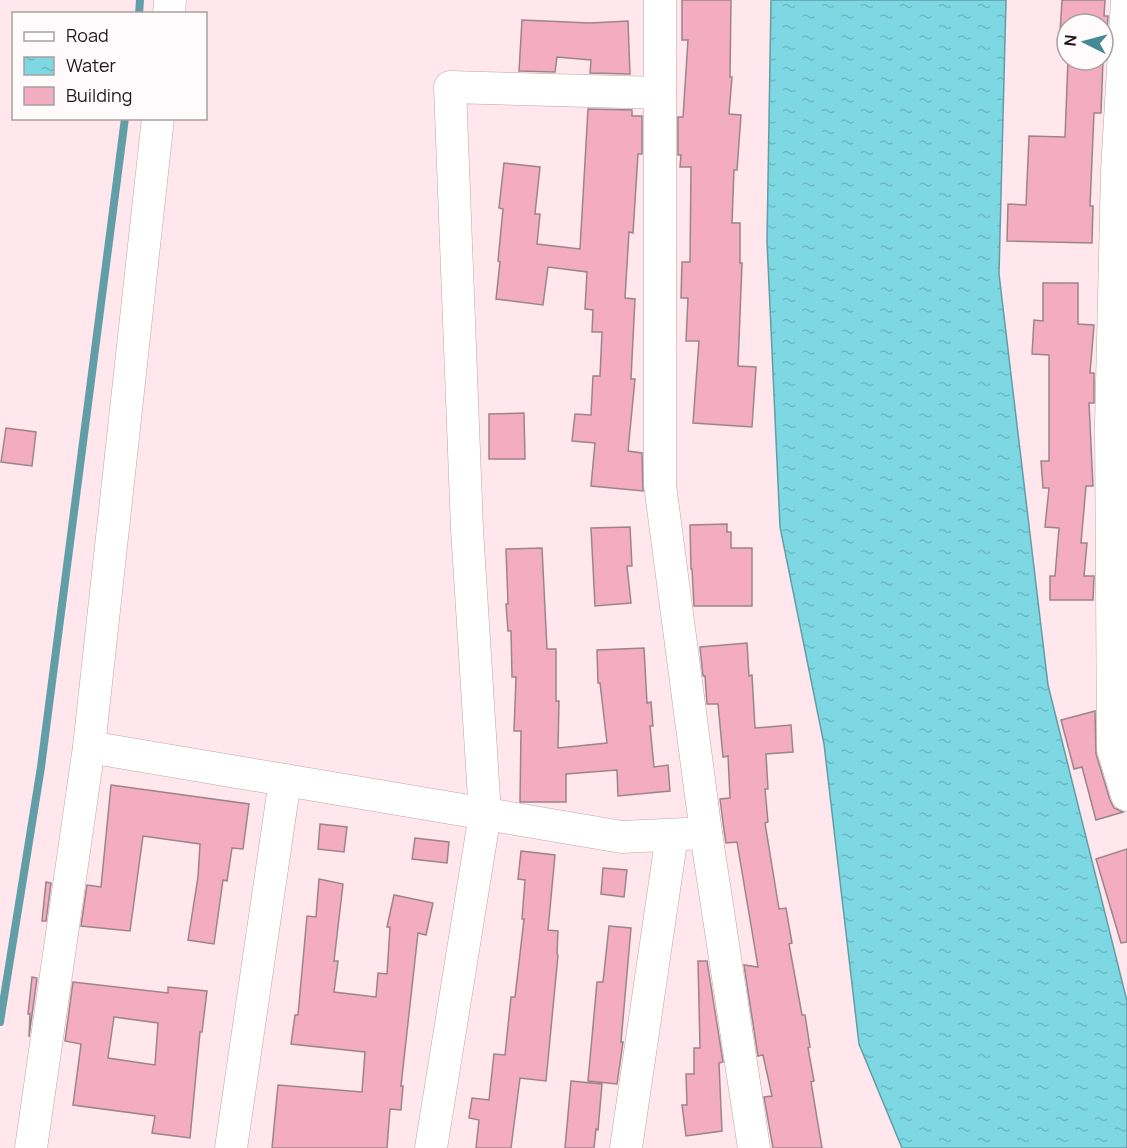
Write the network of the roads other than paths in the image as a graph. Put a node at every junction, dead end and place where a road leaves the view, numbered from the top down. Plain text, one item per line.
1 (660, 0) edge
2 (1127, 0) edge
3 (660, 93) junction
4 (158, 120) edge
5 (89, 747) junction
6 (285, 780) junction
7 (1127, 795) edge
8 (485, 814) junction
9 (706, 833) junction
10 (672, 835) junction
11 (31, 1148) edge
12 (231, 1148) edge
13 (431, 1148) edge
14 (626, 1148) edge
15 (754, 1148) edge

1 - 3 street
2 - 7 street
3 - 8 street
3 - 9 street
4 - 5 street
5 - 6 street
5 - 11 street
6 - 8 street
6 - 12 street
8 - 10 street
8 - 13 street
9 - 10 street
9 - 15 street
10 - 14 street

